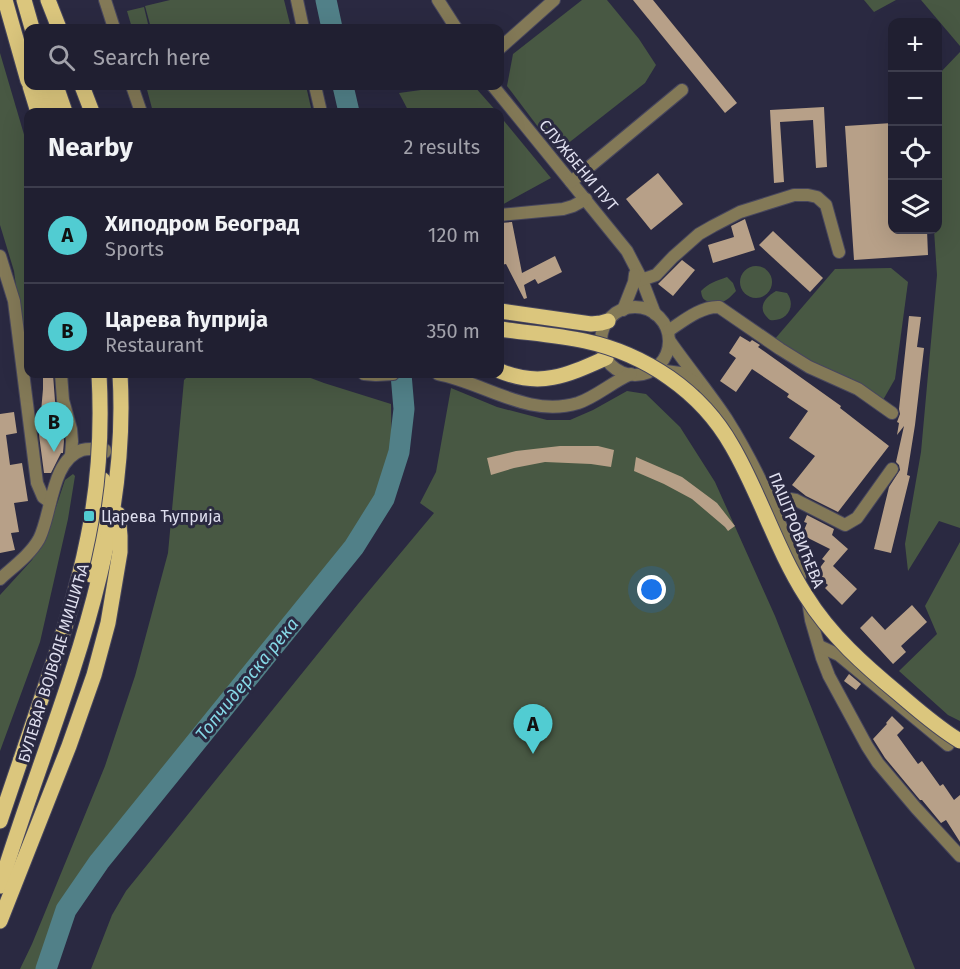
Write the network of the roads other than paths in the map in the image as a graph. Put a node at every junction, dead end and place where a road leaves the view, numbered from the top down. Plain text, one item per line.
1 (5, 0) edge
2 (24, 0) edge
3 (48, 0) edge
4 (107, 0) edge
5 (297, 0) edge
6 (438, 0) edge
7 (554, 0) edge
8 (540, 6) edge
9 (31, 24) edge
10 (57, 24) edge
11 (113, 24) edge
12 (302, 24) edge
13 (453, 24) edge
14 (504, 44) edge
15 (24, 67) edge
16 (31, 90) edge
17 (45, 90) edge
18 (57, 90) edge
19 (84, 90) edge
20 (133, 90) edge
21 (316, 90) edge
22 (496, 90) edge
23 (682, 90) dead end
24 (37, 108) edge
25 (50, 108) edge
26 (64, 108) edge
27 (90, 108) edge
28 (140, 108) edge
29 (320, 108) edge
30 (571, 182) junction
31 (586, 199) junction
32 (504, 214) edge
33 (839, 252) dead end
34 (0, 256) edge
35 (638, 281) junction
36 (623, 310) junction
37 (504, 311) edge
38 (656, 314) junction
39 (609, 321) junction
40 (504, 330) edge
41 (668, 335) junction
42 (610, 362) junction
43 (653, 370) junction
44 (505, 373) edge
45 (631, 374) junction
46 (61, 378) edge
47 (99, 378) edge
48 (107, 378) edge
49 (120, 378) edge
50 (450, 378) edge
51 (602, 390) junction
52 (711, 397) junction
53 (892, 413) dead end
54 (105, 450) junction
55 (71, 456) junction
56 (104, 468) joint
57 (892, 469) dead end
58 (115, 497) junction
59 (50, 502) junction
60 (772, 506) junction
61 (0, 579) edge
62 (819, 646) junction
63 (954, 743) edge
64 (0, 821) edge
65 (960, 856) edge
66 (0, 861) edge
67 (0, 886) edge
68 (0, 921) edge

1 - 15 main road
2 - 9 main road
3 - 10 main road
4 - 11 street
5 - 12 street
6 - 13 street
7 - 8 street
8 - 14 street
16 - 24 main road
17 - 25 main road
18 - 26 main road
19 - 27 main road
20 - 28 street
21 - 29 street
22 - 30 street, СЛУЖБЕНИ ПУТ
23 - 30 street
30 - 31 street, СЛУЖБЕНИ ПУТ
31 - 32 street
31 - 35 street, СЛУЖБЕНИ ПУТ
33 - 35 street
34 - 59 street
35 - 36 street
35 - 38 street, СЛУЖБЕНИ ПУТ
36 - 38 street
36 - 39 street
37 - 39 main road
38 - 41 street
39 - 42 street
40 - 63 main road, bridge
41 - 43 street
41 - 52 street, ПАШТРОВИЋЕВА
41 - 53 street
42 - 44 main road
42 - 45 street
42 - 51 street
43 - 45 street
43 - 52 street, ПАШТРОВИЋЕВА
45 - 51 street
46 - 55 street
47 - 64 main road, БУЛЕВАР ВОЈВОДЕ МИШИЋА, bridge
48 - 54 main road
49 - 58 main road, БУЛЕВАР ВОЈВОДЕ МИШИЋА
50 - 51 street
52 - 60 street, ПАШТРОВИЋЕВА
54 - 55 street
54 - 56 street
55 - 59 street
56 - 66 main road
57 - 60 street
58 - 67 main road, БУЛЕВАР ВОЈВОДЕ МИШИЋА
58 - 68 main road
59 - 61 street
60 - 62 street, ПАШТРОВИЋЕВА
62 - 63 street
62 - 65 street, ПАШТРОВИЋЕВА

